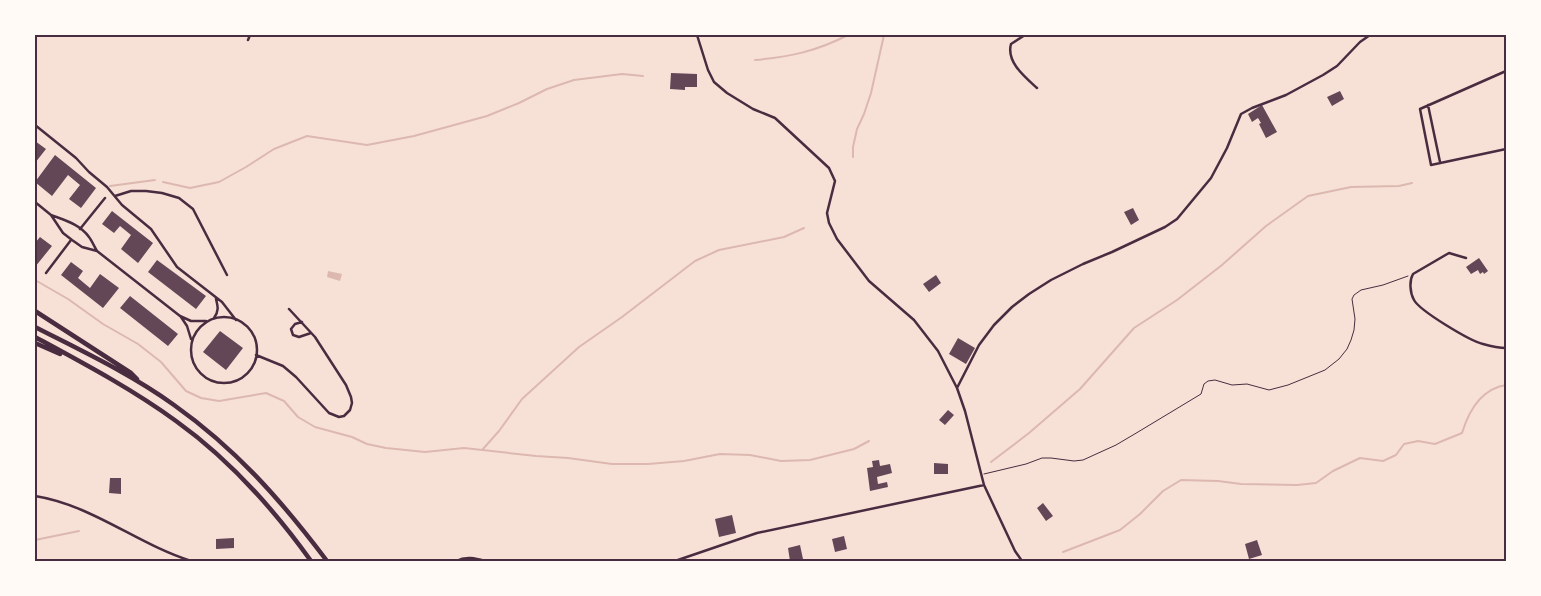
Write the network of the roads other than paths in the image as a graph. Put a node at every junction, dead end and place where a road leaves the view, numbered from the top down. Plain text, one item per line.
1 (250, 35) edge
2 (697, 35) edge
3 (1025, 35) edge
4 (1370, 35) edge
5 (248, 40) dead end
6 (1506, 71) edge
7 (1036, 88) dead end
8 (1428, 105) junction
9 (35, 125) edge
10 (1506, 149) edge
11 (1440, 163) junction
12 (115, 196) junction
13 (105, 198) dead end
14 (35, 202) edge
15 (51, 215) junction
16 (66, 222) junction
17 (62, 228) junction
18 (80, 229) junction
19 (90, 238) junction
20 (72, 240) junction
21 (82, 247) junction
22 (97, 251) junction
23 (1466, 258) dead end
24 (46, 273) dead end
25 (227, 275) dead end
26 (216, 297) junction
27 (289, 310) dead end
28 (35, 312) edge
29 (180, 316) junction
30 (214, 318) junction
31 (236, 320) junction
32 (208, 321) junction
33 (302, 322) junction
34 (35, 327) edge
35 (311, 333) junction
36 (35, 337) edge
37 (192, 341) junction
38 (35, 343) edge
39 (1506, 348) edge
40 (256, 354) junction
41 (86, 366) junction
42 (143, 385) junction
43 (957, 388) junction
44 (984, 484) junction
45 (35, 496) edge
46 (191, 561) edge
47 (311, 561) edge
48 (327, 561) edge
49 (456, 561) edge
50 (485, 561) edge
51 (675, 561) edge
52 (1022, 561) edge

1 - 5 street
2 - 43 street
3 - 7 street
4 - 43 street
6 - 8 street
8 - 11 street
8 - 11 street
9 - 12 street
10 - 11 street
12 - 25 street
12 - 26 street
13 - 18 street
14 - 15 street
15 - 16 street
15 - 17 street
16 - 17 street
16 - 18 street
17 - 20 street
18 - 19 street
19 - 21 street
19 - 22 street
20 - 21 street
20 - 24 street
21 - 22 street
22 - 29 street
23 - 39 street
26 - 30 street
26 - 31 street
27 - 33 street
28 - 42 highway
29 - 32 street
29 - 37 street
30 - 31 street
30 - 32 street
31 - 40 street
32 - 37 street
33 - 35 street
33 - 35 street
34 - 42 highway
35 - 40 street
36 - 41 highway
37 - 40 street
38 - 41 highway
41 - 47 highway
42 - 48 highway
43 - 44 street
44 - 51 street
44 - 52 street
45 - 46 street
49 - 50 street

